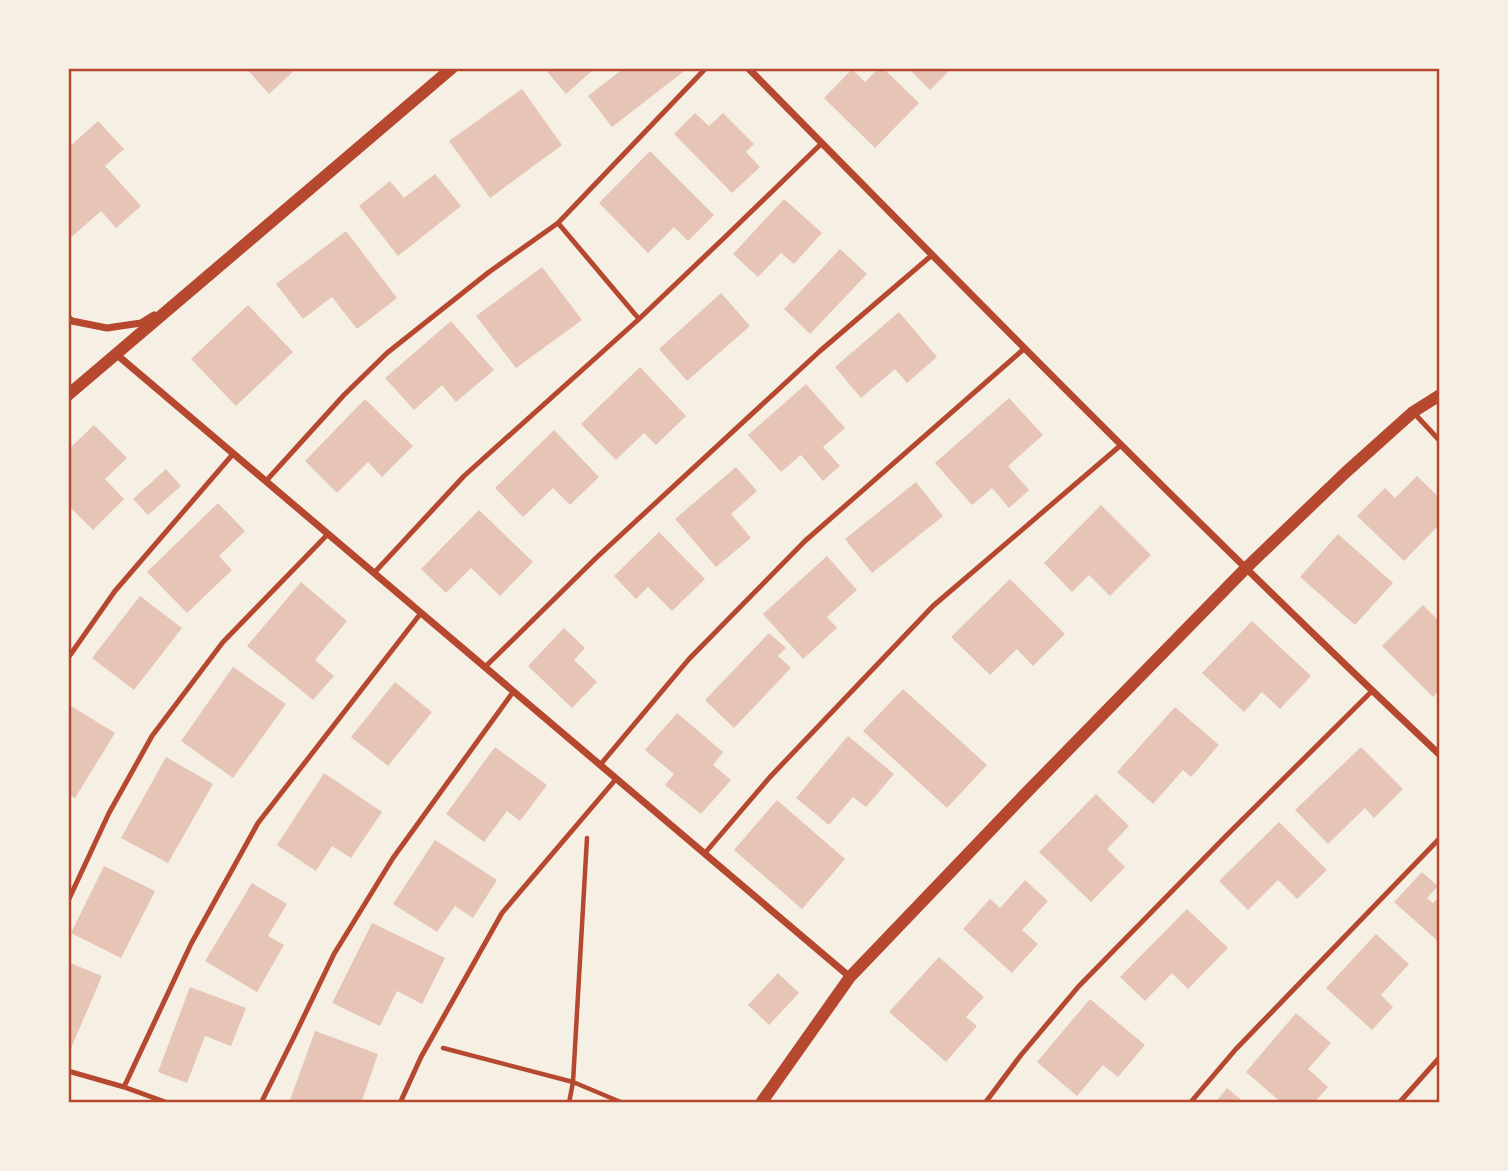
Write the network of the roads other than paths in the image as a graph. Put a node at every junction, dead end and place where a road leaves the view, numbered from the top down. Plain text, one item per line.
1 (452, 68) edge
2 (706, 68) edge
3 (748, 68) edge
4 (822, 143) junction
5 (558, 223) junction
6 (932, 255) junction
7 (181, 297) junction
8 (68, 318) edge
9 (639, 319) junction
10 (1025, 348) junction
11 (116, 354) junction
12 (68, 395) edge
13 (1440, 395) edge
14 (1413, 412) junction
15 (1440, 441) edge
16 (1121, 444) junction
17 (233, 454) junction
18 (265, 481) junction
19 (328, 534) junction
20 (1246, 568) junction
21 (373, 573) junction
22 (421, 613) junction
23 (68, 658) edge
24 (485, 667) junction
25 (1372, 691) junction
26 (513, 692) junction
27 (1440, 755) edge
28 (600, 765) junction
29 (616, 779) junction
30 (1440, 838) edge
31 (705, 853) junction
32 (68, 901) edge
33 (850, 977) junction
34 (1440, 1057) edge
35 (68, 1070) edge
36 (124, 1087) junction
37 (766, 1101) edge
38 (168, 1103) edge
39 (261, 1103) edge
40 (400, 1103) edge
41 (985, 1103) edge
42 (1190, 1103) edge
43 (1399, 1103) edge

1 - 7 street
2 - 5 lane
3 - 4 street
4 - 6 street
4 - 9 lane
5 - 9 lane
5 - 18 lane
6 - 10 street
6 - 24 lane
7 - 8 street
7 - 11 street
9 - 21 lane
10 - 16 street
10 - 28 lane
11 - 12 street
11 - 17 street
13 - 14 street
14 - 15 lane
14 - 20 street
16 - 20 street
16 - 31 lane
17 - 18 street
17 - 23 lane
18 - 19 street
19 - 21 street
19 - 32 lane
20 - 25 street
20 - 33 street
21 - 22 street
22 - 24 street
22 - 36 lane
24 - 26 street
25 - 27 street
25 - 41 lane
26 - 28 street
26 - 39 lane
28 - 29 street
29 - 31 street
29 - 40 lane
30 - 42 lane
31 - 33 street
33 - 37 street
34 - 43 lane
35 - 36 lane
36 - 38 lane

